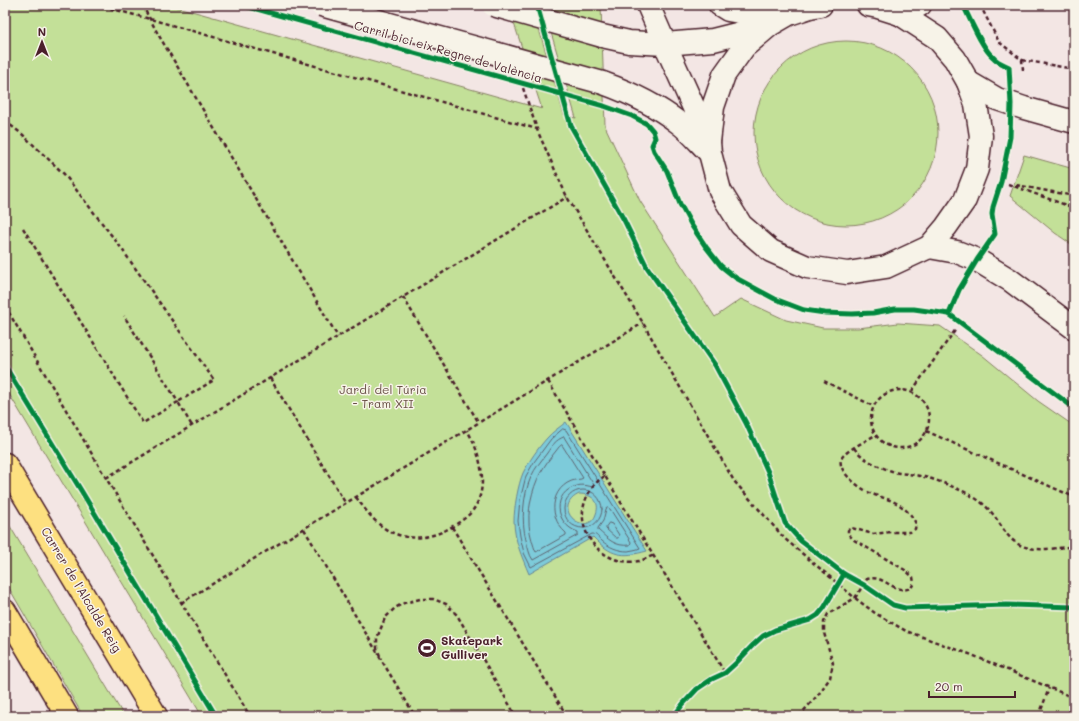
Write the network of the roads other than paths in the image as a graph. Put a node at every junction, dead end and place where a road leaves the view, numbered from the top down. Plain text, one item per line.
1 (321, 5) edge
2 (493, 5) edge
3 (648, 5) edge
4 (720, 5) edge
5 (821, 5) edge
6 (868, 5) edge
7 (920, 5) edge
8 (789, 14) junction
9 (900, 14) junction
10 (770, 25) junction
11 (665, 44) junction
12 (968, 82) junction
13 (1074, 122) edge
14 (710, 147) junction
15 (929, 248) junction
16 (1074, 328) edge
17 (5, 464) edge
18 (5, 611) edge
19 (67, 716) edge
20 (156, 716) edge

1 - 14 main road, bridge
2 - 11 main road, bridge
3 - 11 main road
4 - 8 main road
5 - 8 main road
6 - 9 main road
7 - 9 main road
8 - 10 main road
9 - 12 main road
10 - 11 main road
10 - 14 main road
11 - 14 main road
12 - 13 main road
12 - 15 main road
14 - 15 main road
15 - 16 main road
17 - 20 main road, Carrer de l'Alcalde Reig
18 - 19 main road

